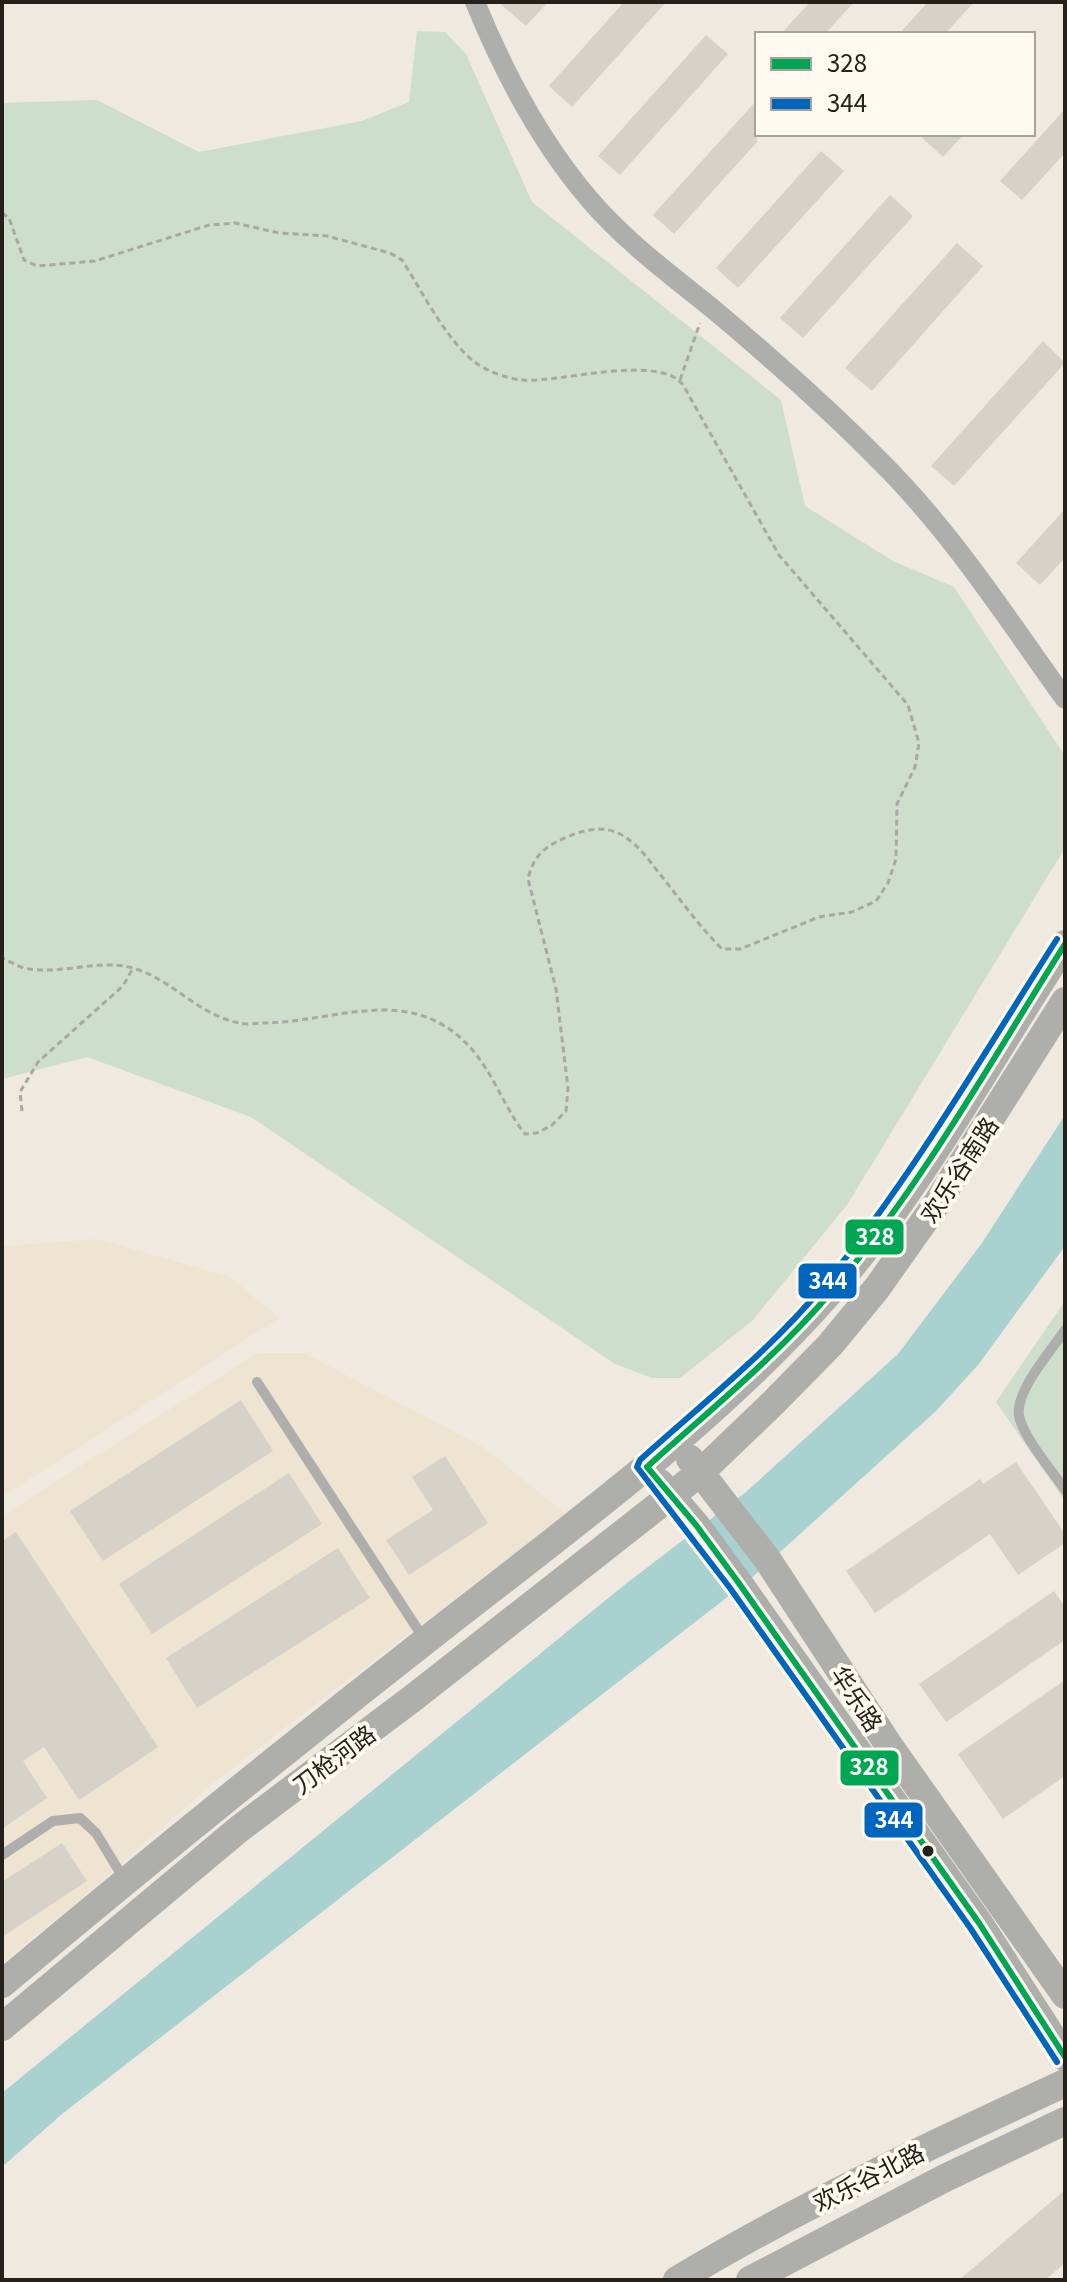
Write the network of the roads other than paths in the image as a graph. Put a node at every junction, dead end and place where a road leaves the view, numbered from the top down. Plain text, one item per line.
1 (475, 2) edge
2 (1065, 699) edge
3 (1065, 944) edge
4 (1065, 1001) edge
5 (1065, 1330) edge
6 (257, 1382) dead end
7 (676, 1443) junction
8 (647, 1467) junction
9 (701, 1472) junction
10 (1065, 1490) edge
11 (670, 1496) junction
12 (529, 1560) junction
13 (553, 1588) junction
14 (425, 1641) junction
15 (2, 1855) edge
16 (125, 1881) junction
17 (1065, 1995) edge
18 (6, 2010) edge
19 (1065, 2057) edge
20 (1065, 2083) edge
21 (1065, 2121) edge
22 (927, 2147) junction
23 (945, 2178) junction
24 (677, 2280) edge
25 (750, 2280) edge

1 - 2 street
3 - 7 street, 欢乐谷南路
4 - 9 street, 欢乐谷南路
5 - 10 lane
6 - 14 lane
7 - 8 street, 欢乐谷南路
7 - 9 street, 华乐路
8 - 11 street, 华乐路
8 - 12 street, 刀枪河路
9 - 11 street, 欢乐谷南路
9 - 17 street, 华乐路
11 - 13 street, 刀枪河路
11 - 19 street, 华乐路
12 - 13 street
12 - 14 street, 刀枪河路
13 - 18 street, 刀枪河路
14 - 16 street, 刀枪河路
15 - 16 lane
16 - 18 street, 刀枪河路
20 - 22 street, 欢乐谷北路
21 - 23 street, 欢乐谷北路
22 - 23 street
22 - 24 street, 欢乐谷北路
23 - 25 street, 欢乐谷北路

